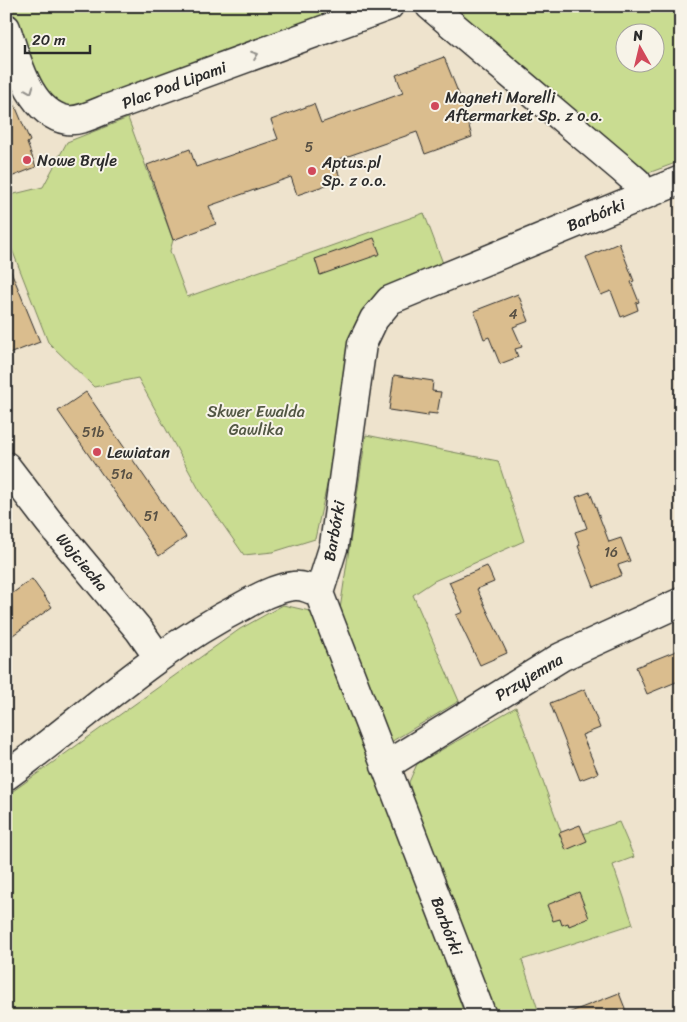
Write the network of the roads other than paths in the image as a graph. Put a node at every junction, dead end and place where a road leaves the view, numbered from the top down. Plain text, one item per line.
1 (389, 6) edge
2 (430, 6) edge
3 (6, 28) edge
4 (681, 180) edge
5 (643, 195) junction
6 (6, 466) edge
7 (319, 593) junction
8 (681, 602) edge
9 (158, 657) junction
10 (384, 766) junction
11 (6, 776) edge
12 (482, 1016) edge

3 -> 1 street, Plac Pod Lipami
2 - 5 street, Barbórki
4 - 5 street, Barbórki
5 - 7 street, Barbórki
6 - 9 street, Wojciecha
7 - 9 street
7 - 10 street, Barbórki
8 - 10 street, Przyjemna
9 - 11 street
10 - 12 street, Barbórki

